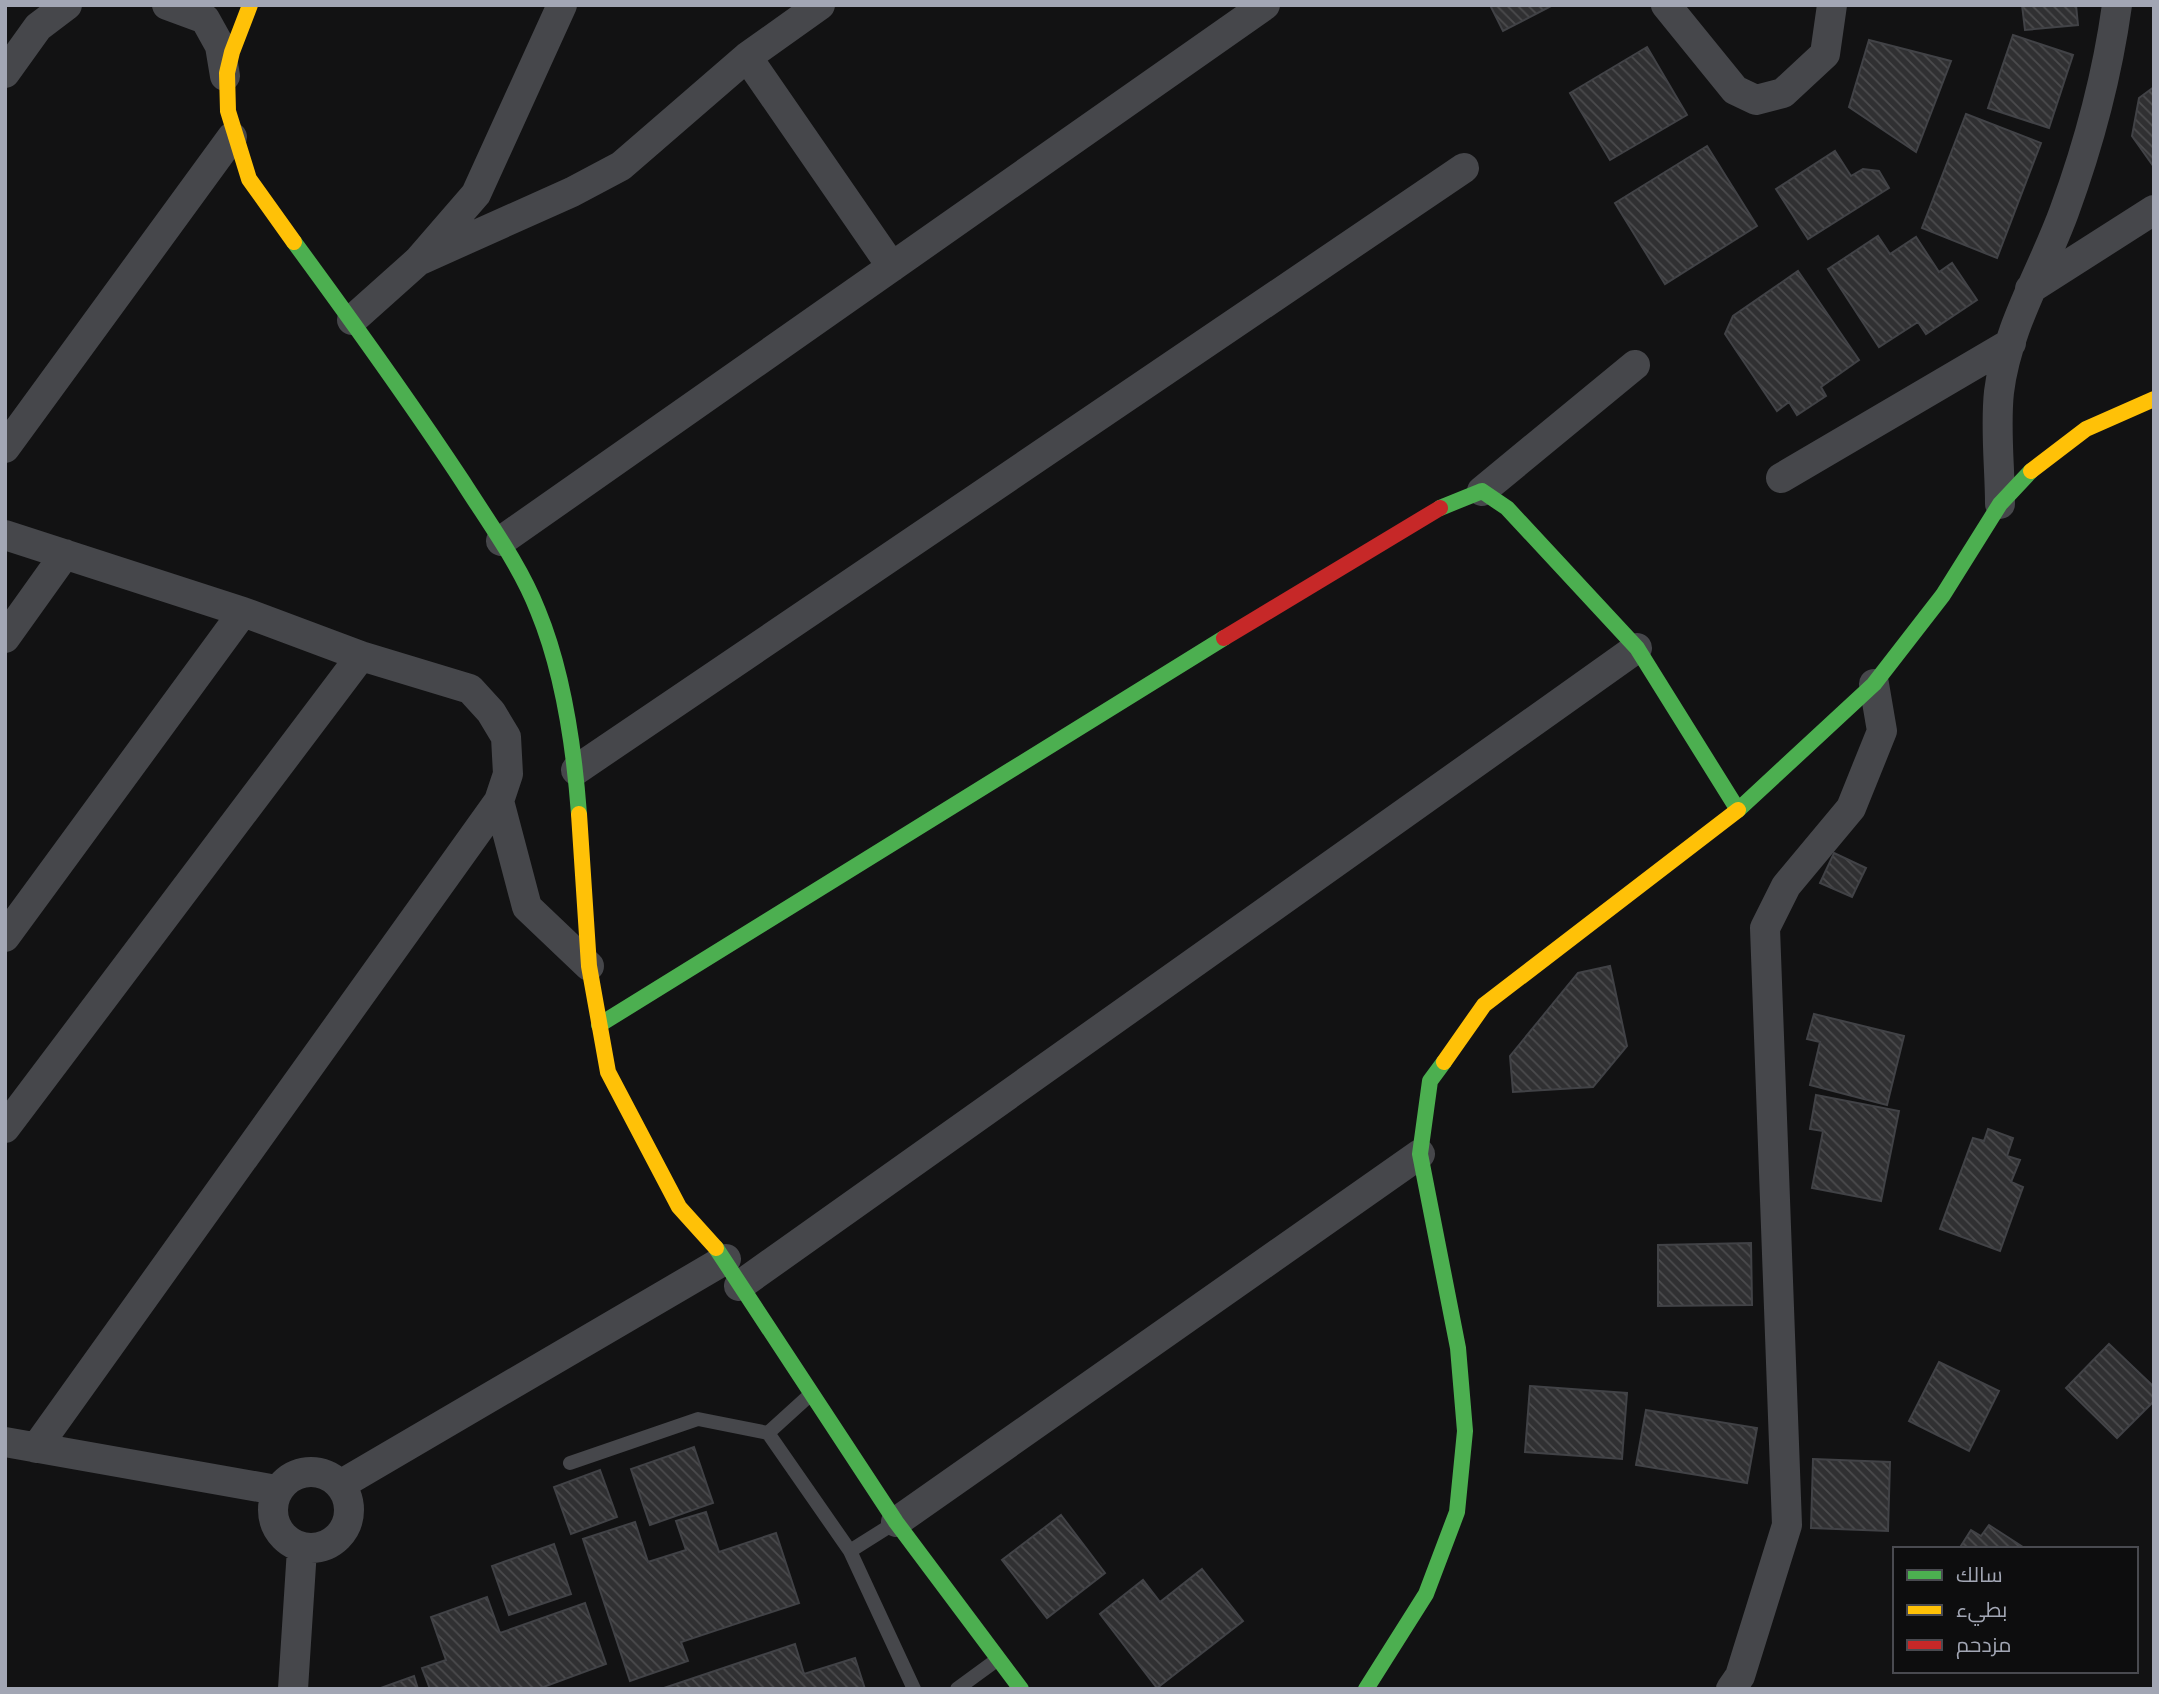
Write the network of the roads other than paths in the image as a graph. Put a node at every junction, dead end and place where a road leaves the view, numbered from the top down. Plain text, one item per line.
1 (67, 5) edge
2 (167, 5) edge
3 (250, 5) edge
4 (562, 5) edge
5 (820, 5) edge
6 (1265, 5) edge
7 (1666, 5) edge
8 (1832, 5) edge
9 (2117, 5) edge
10 (747, 57) junction
11 (5, 73) edge
12 (225, 76) junction
13 (232, 137) junction
14 (1464, 168) dead end
15 (2154, 210) edge
16 (418, 261) junction
17 (892, 267) junction
18 (2029, 289) junction
19 (352, 320) junction
20 (2011, 343) junction
21 (1635, 365) dead end
22 (2154, 399) edge
23 (5, 448) edge
24 (1781, 478) dead end
25 (1482, 491) junction
26 (2000, 504) junction
27 (5, 535) edge
28 (502, 541) junction
29 (65, 554) junction
30 (243, 612) junction
31 (5, 638) edge
32 (1637, 648) junction
33 (361, 656) junction
34 (1874, 684) junction
35 (576, 769) junction
36 (499, 801) junction
37 (1738, 810) junction
38 (5, 937) edge
39 (589, 966) junction
40 (599, 1025) junction
41 (5, 1128) edge
42 (1420, 1154) junction
43 (726, 1259) junction
44 (739, 1286) junction
45 (813, 1391) junction
46 (768, 1433) junction
47 (5, 1442) edge
48 (36, 1448) junction
49 (570, 1463) dead end
50 (340, 1485) junction
51 (276, 1490) junction
52 (896, 1522) junction
53 (302, 1549) junction
54 (850, 1551) junction
55 (1000, 1658) junction
56 (293, 1689) edge
57 (914, 1689) edge
58 (957, 1689) edge
59 (1021, 1689) edge
60 (1366, 1689) edge
61 (1731, 1689) edge

1 - 11 street
2 - 12 street
3 - 12 street
4 - 16 street
5 - 10 street
6 - 17 street
7 - 8 street
9 - 18 street
10 - 16 street
10 - 17 street
12 - 13 street
13 - 19 street
13 - 23 street
14 - 35 street
15 - 18 street
16 - 19 street
17 - 28 street
18 - 20 street
19 - 28 street
20 - 24 street
20 - 26 street
21 - 25 street
22 - 26 street
25 - 32 street
25 - 40 street
26 - 34 street
27 - 29 street
28 - 35 street
29 - 30 street
29 - 31 street
30 - 33 street
30 - 38 street
32 - 37 street
32 - 44 street
33 - 36 street
33 - 41 street
34 - 37 street
34 - 61 street
35 - 39 street
36 - 39 street
36 - 48 street
37 - 42 street
39 - 40 street
40 - 43 street
42 - 52 street
42 - 60 street
43 - 44 street
43 - 50 street
44 - 45 street
45 - 46 lane
45 - 52 street
46 - 49 lane
46 - 54 lane
47 - 48 street
48 - 51 street
50 - 51 street
50 - 53 street
51 - 53 street
52 - 54 lane
52 - 55 street
53 - 56 street
54 - 57 lane
55 - 58 lane
55 - 59 street

